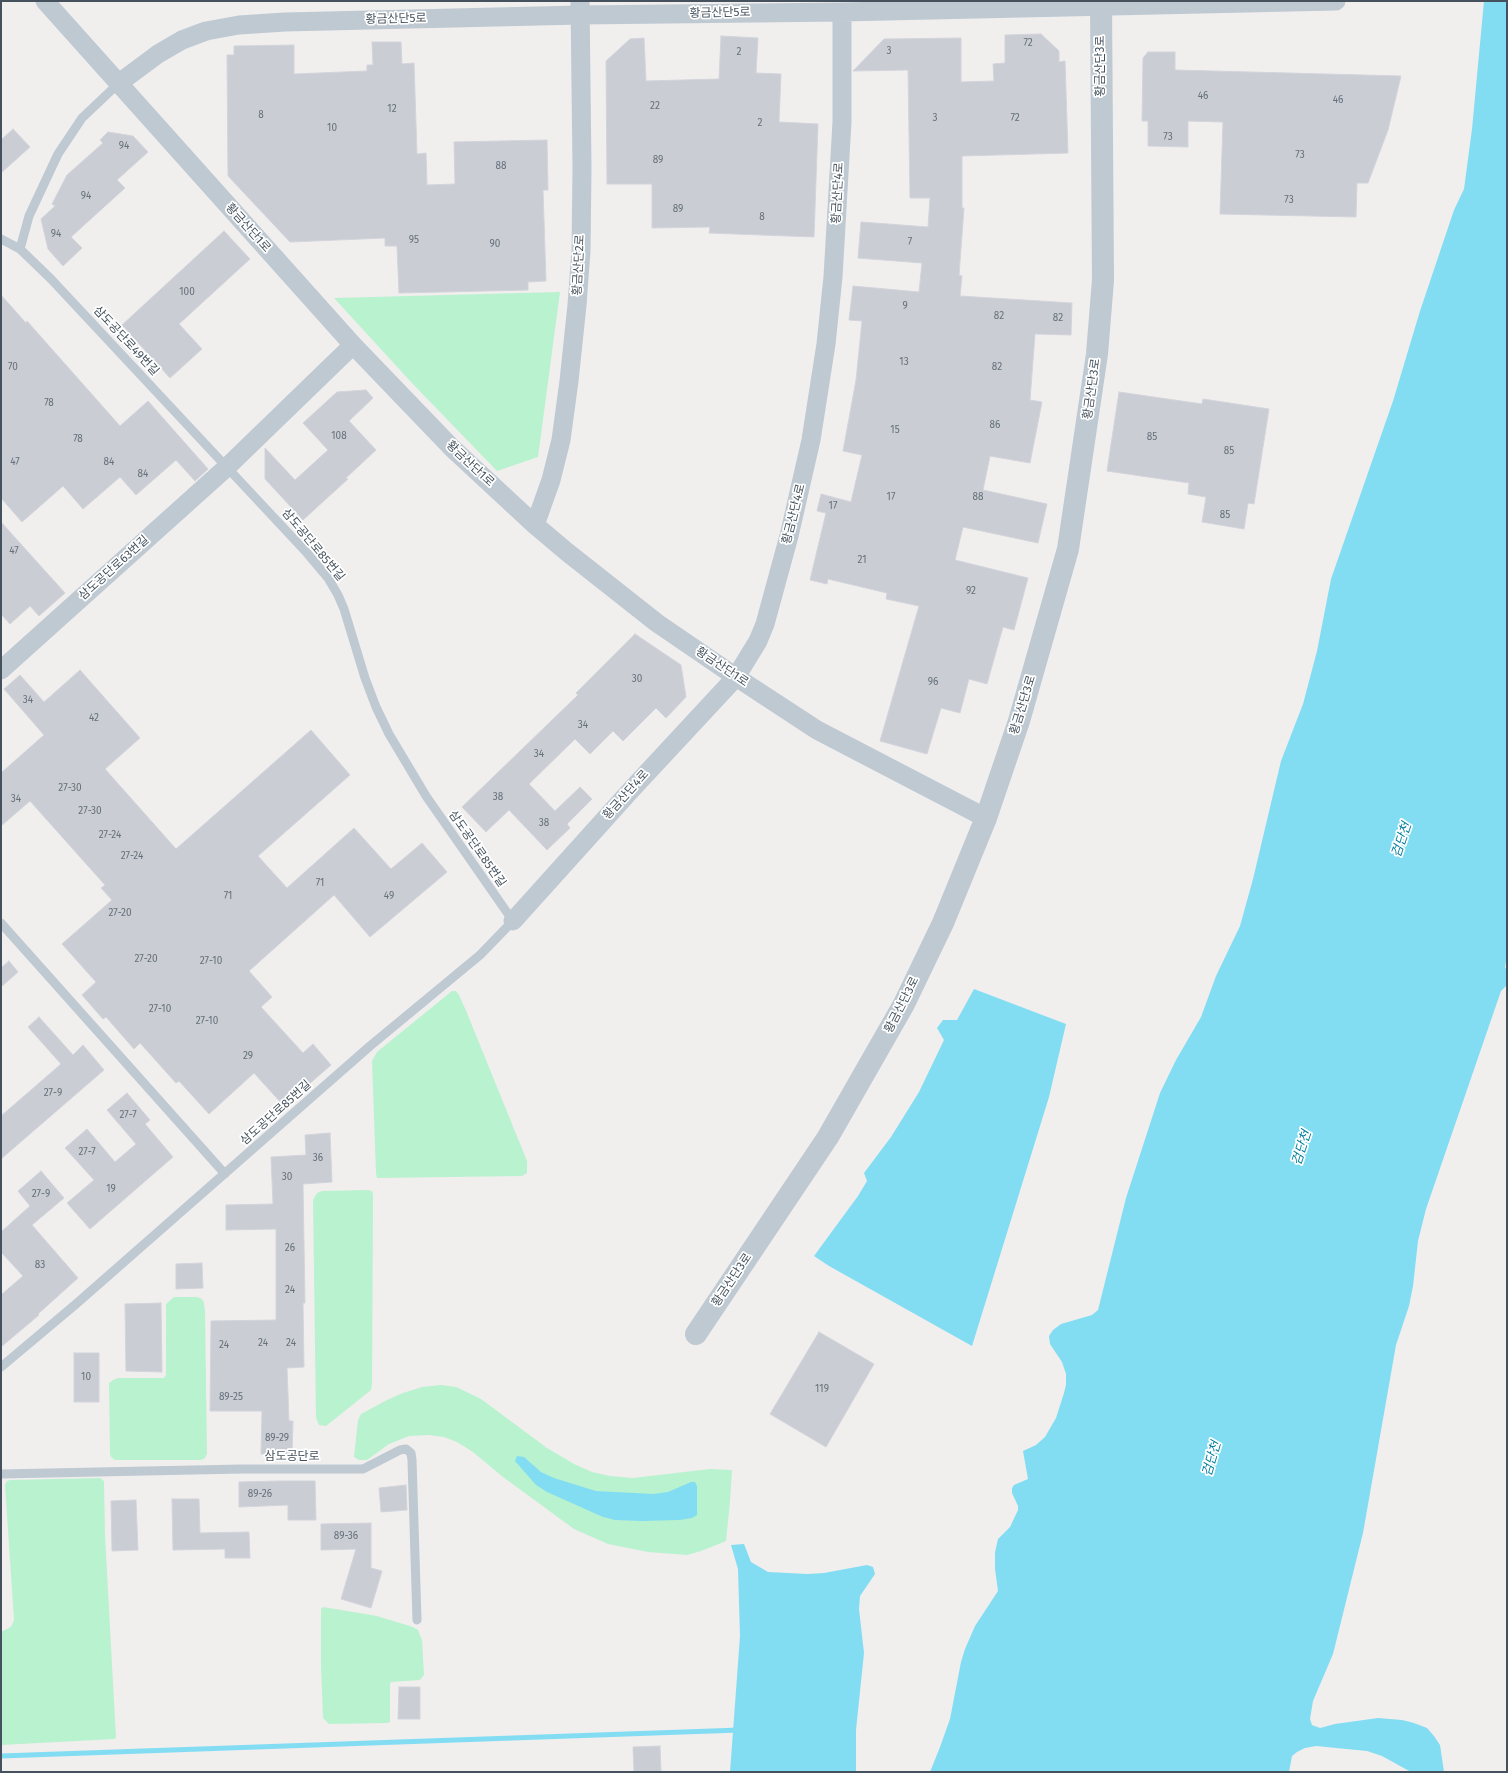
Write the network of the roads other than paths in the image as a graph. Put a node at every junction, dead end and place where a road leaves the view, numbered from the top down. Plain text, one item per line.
1 (45, 1) edge
2 (1336, 1) edge
3 (1101, 4) edge
4 (580, 8) edge
5 (842, 12) junction
6 (119, 82) junction
7 (2, 238) edge
8 (20, 249) junction
9 (354, 345) junction
10 (227, 467) junction
11 (535, 525) junction
12 (1, 670) edge
13 (736, 677) junction
14 (986, 818) junction
15 (513, 921) junction
16 (1, 923) edge
17 (226, 1174) junction
18 (696, 1334) dead end
19 (1, 1367) edge
20 (1, 1474) edge
21 (416, 1620) dead end

1 - 6 street, 황금산단1로
2 - 3 street, 황금산단5로
3 - 5 street, 황금산단5로
3 - 14 street, 황금산단3로
4 - 5 street, 황금산단5로
4 - 6 street, 황금산단5로
4 - 11 street, 황금산단2로
5 - 13 street, 황금산단4로
6 - 8 lane
6 - 9 street, 황금산단1로
7 - 8 lane, 삼도공단로49번길
8 - 10 lane, 삼도공단로49번길
9 - 10 street, 삼도공단로63번길
9 - 11 street, 황금산단1로
10 - 12 street, 삼도공단로63번길
10 - 15 lane, 삼도공단로85번길
11 - 13 street, 황금산단1로
13 - 14 street, 황금산단1로
13 - 15 street, 황금산단4로
14 - 18 street, 황금산단3로
15 - 17 lane, 삼도공단로85번길
16 - 17 lane
17 - 19 lane, 삼도공단로85번길
20 - 21 lane, 삼도공단로

